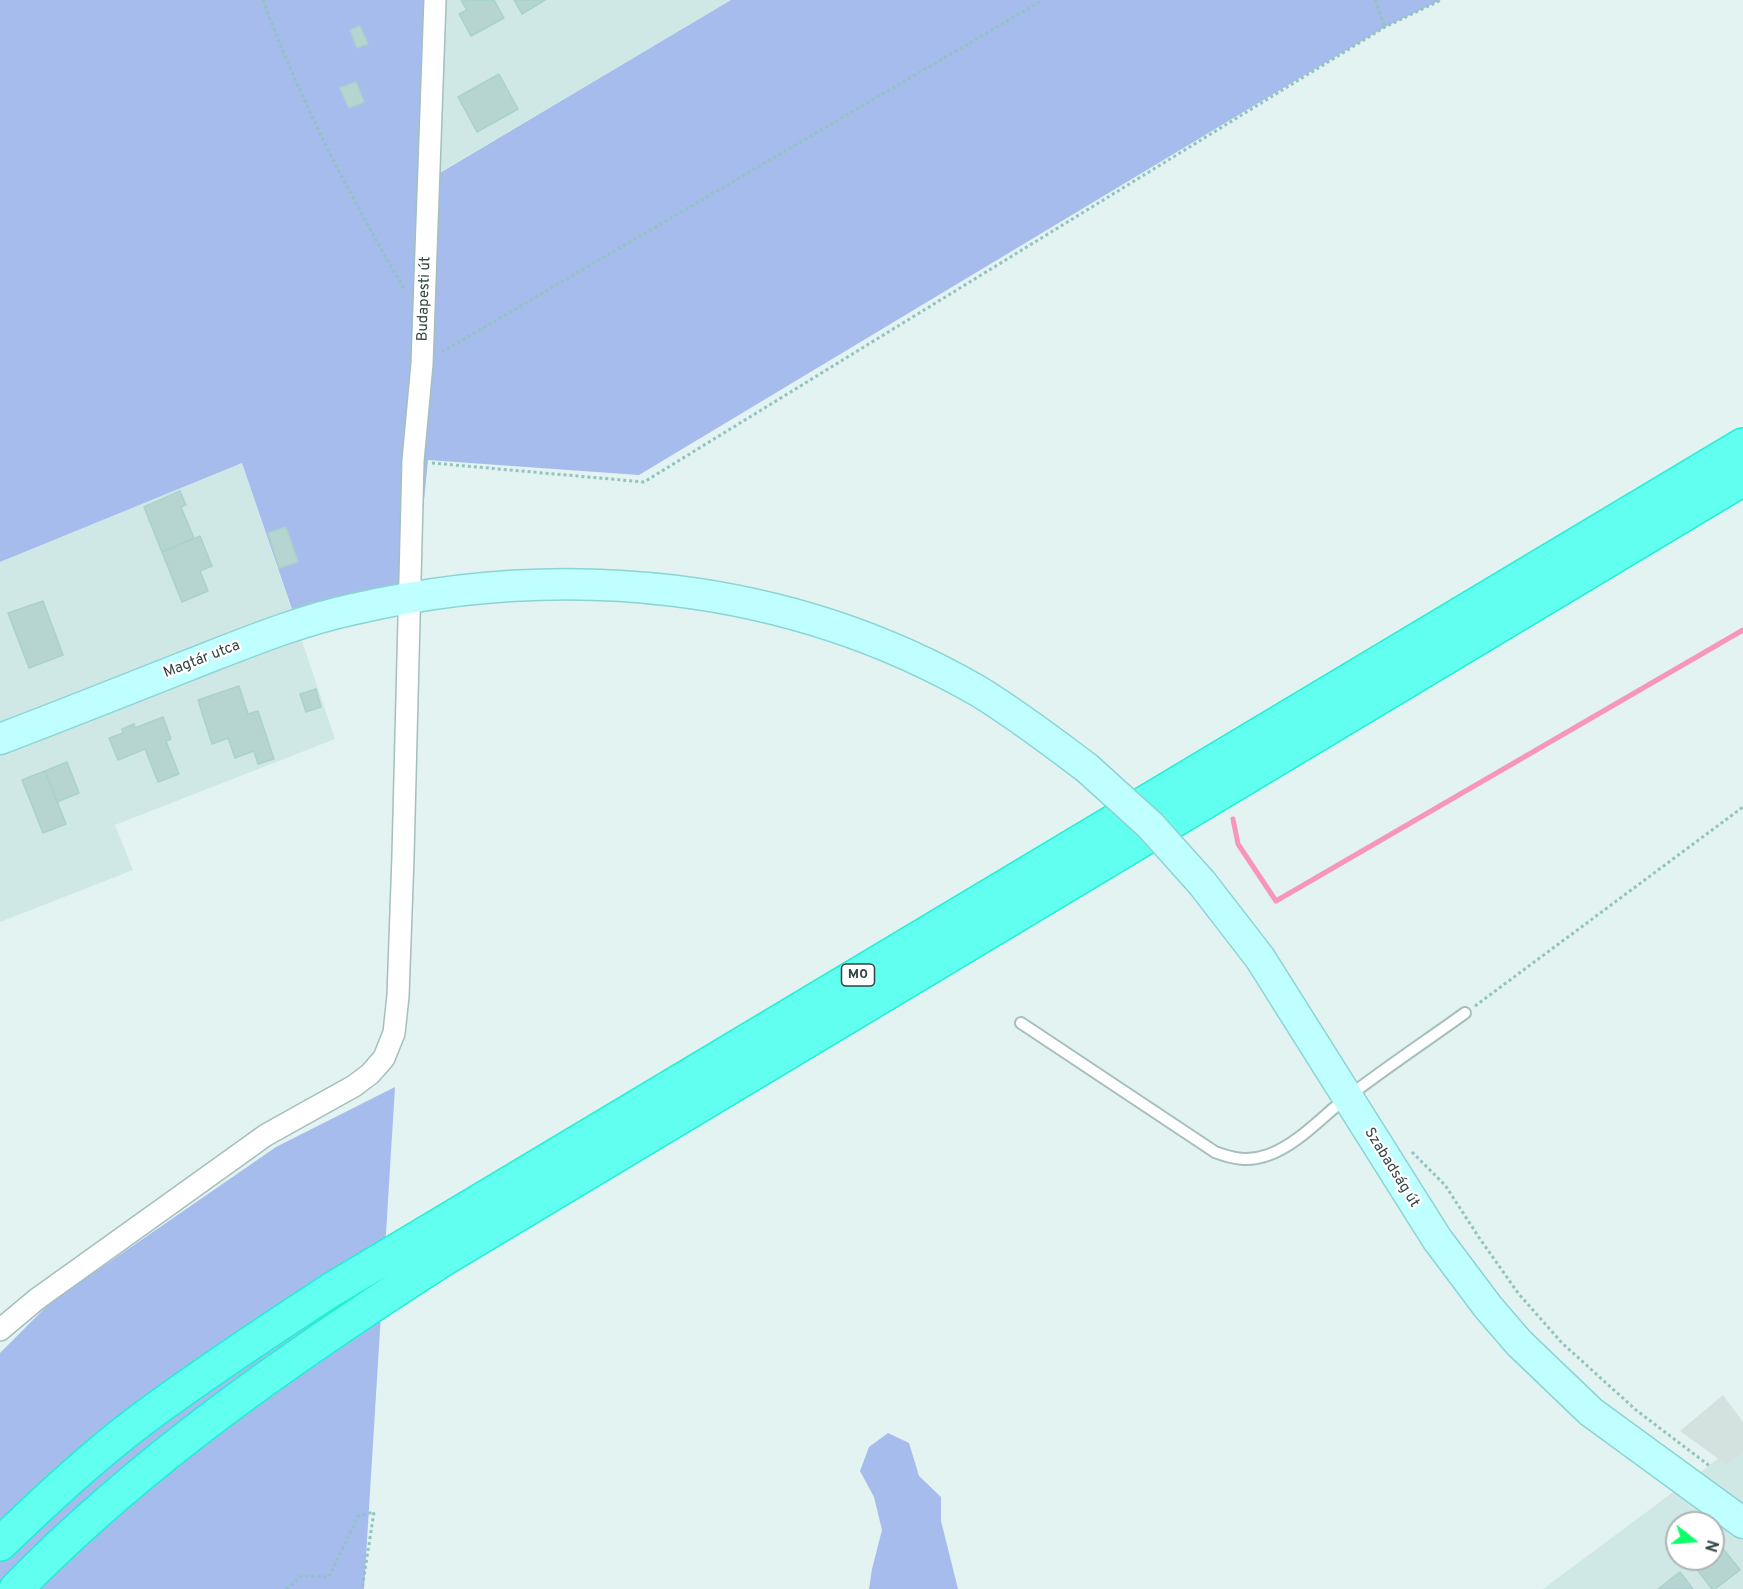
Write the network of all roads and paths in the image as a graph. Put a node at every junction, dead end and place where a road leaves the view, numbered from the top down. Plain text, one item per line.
1 (263, 0) edge
2 (435, 0) edge
3 (1043, 0) edge
4 (1376, 0) edge
5 (1441, 0) edge
6 (1385, 27) junction
7 (424, 322) junction
8 (422, 364) junction
9 (1743, 445) edge
10 (413, 461) junction
11 (1743, 479) edge
12 (409, 598) junction
13 (0, 739) edge
14 (1087, 768) joint
15 (1743, 807) edge
16 (1465, 1013) joint
17 (1021, 1023) dead end
18 (1347, 1098) junction
19 (1406, 1146) dead end
20 (0, 1330) edge
21 (1714, 1470) dead end
22 (1743, 1523) edge
23 (0, 1544) edge
24 (16, 1589) edge
25 (286, 1589) edge
26 (362, 1589) edge

1 - 7 path
2 - 7 street, Budapesti út
3 - 8 path
4 - 6 path
5 - 6 path
6 - 10 path
7 - 8 street, Budapesti út
8 - 10 street, Budapesti út
9 - 23 highway, M0
10 - 12 street, Budapesti út
11 - 24 highway, M0
12 - 13 street, Magtár utca
12 - 14 street, Magtár utca
12 - 20 street, Budapesti út
14 - 18 street, Szabadság út, bridge
15 - 16 path
16 - 18 lane
17 - 18 lane
18 - 22 street, Szabadság út
19 - 21 path
25 - 26 path

